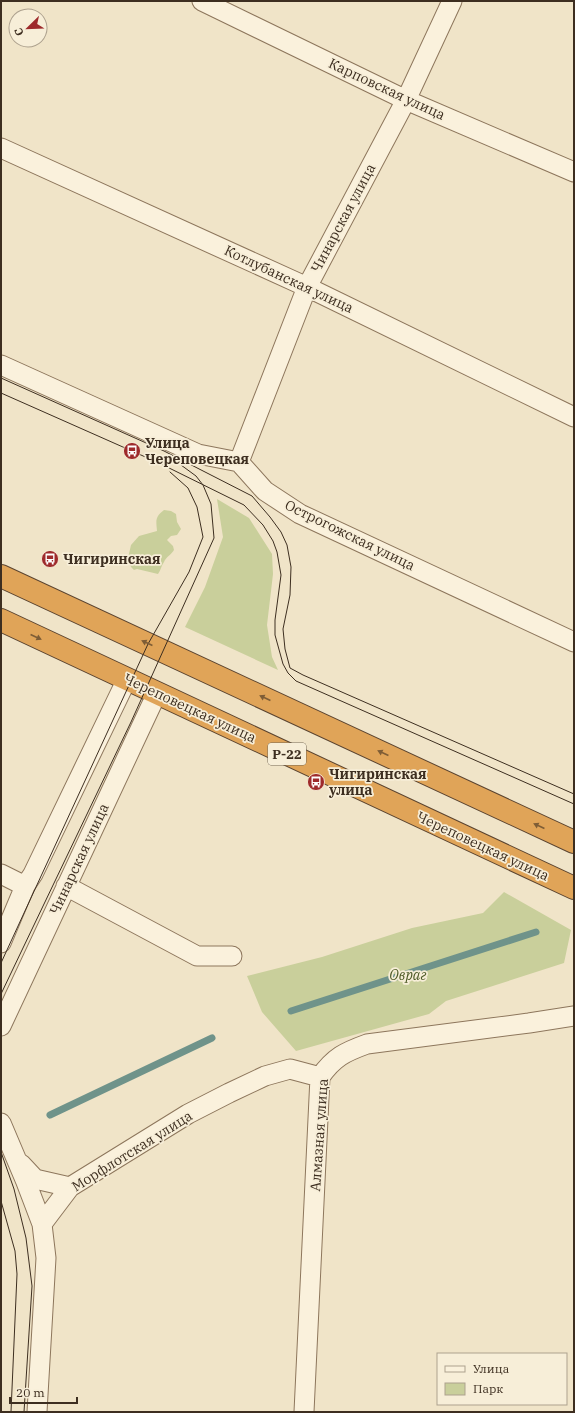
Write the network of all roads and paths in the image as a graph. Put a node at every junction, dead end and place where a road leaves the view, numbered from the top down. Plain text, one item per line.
1 (202, 1) edge
2 (452, 1) edge
3 (406, 100) junction
4 (1, 148) edge
5 (574, 172) edge
6 (307, 287) junction
7 (1, 365) edge
8 (574, 417) edge
9 (239, 462) junction
10 (1, 576) edge
11 (1, 620) edge
12 (574, 642) edge
13 (127, 679) junction
14 (158, 693) junction
15 (574, 842) edge
16 (1, 874) edge
17 (29, 880) junction
18 (66, 886) junction
19 (574, 888) edge
20 (1, 943) edge
21 (232, 956) dead end
22 (574, 1016) edge
23 (1, 1026) edge
24 (320, 1077) junction
25 (1, 1123) edge
26 (15, 1157) junction
27 (70, 1187) junction
28 (42, 1224) junction
29 (37, 1412) edge
30 (304, 1412) edge

1 - 3 street, Карповская улица
2 - 3 street, Чинарская улица
3 - 5 street, Карповская улица
3 - 6 street, Чинарская улица
4 - 6 street, Котлубанская улица
6 - 8 street, Котлубанская улица
6 - 9 street, Чинарская улица
7 - 9 street
9 - 12 street, Острогожская улица
15 -> 10 highway
11 -> 13 highway, Череповецкая улица / Р-22
13 - 14 highway, Череповецкая улица / Р-22
13 - 17 street
14 - 18 street, Чинарская улица
14 - 19 highway, Череповецкая улица / Р-22
16 - 17 street
17 - 20 street
18 - 21 street
18 - 23 street, Чинарская улица
22 - 24 street, Алмазная улица
24 - 27 street, Морфлотская улица
24 - 30 street, Алмазная улица
25 - 26 street
26 - 27 street
26 - 28 street
27 - 28 street, Морфлотская улица
28 - 29 street

